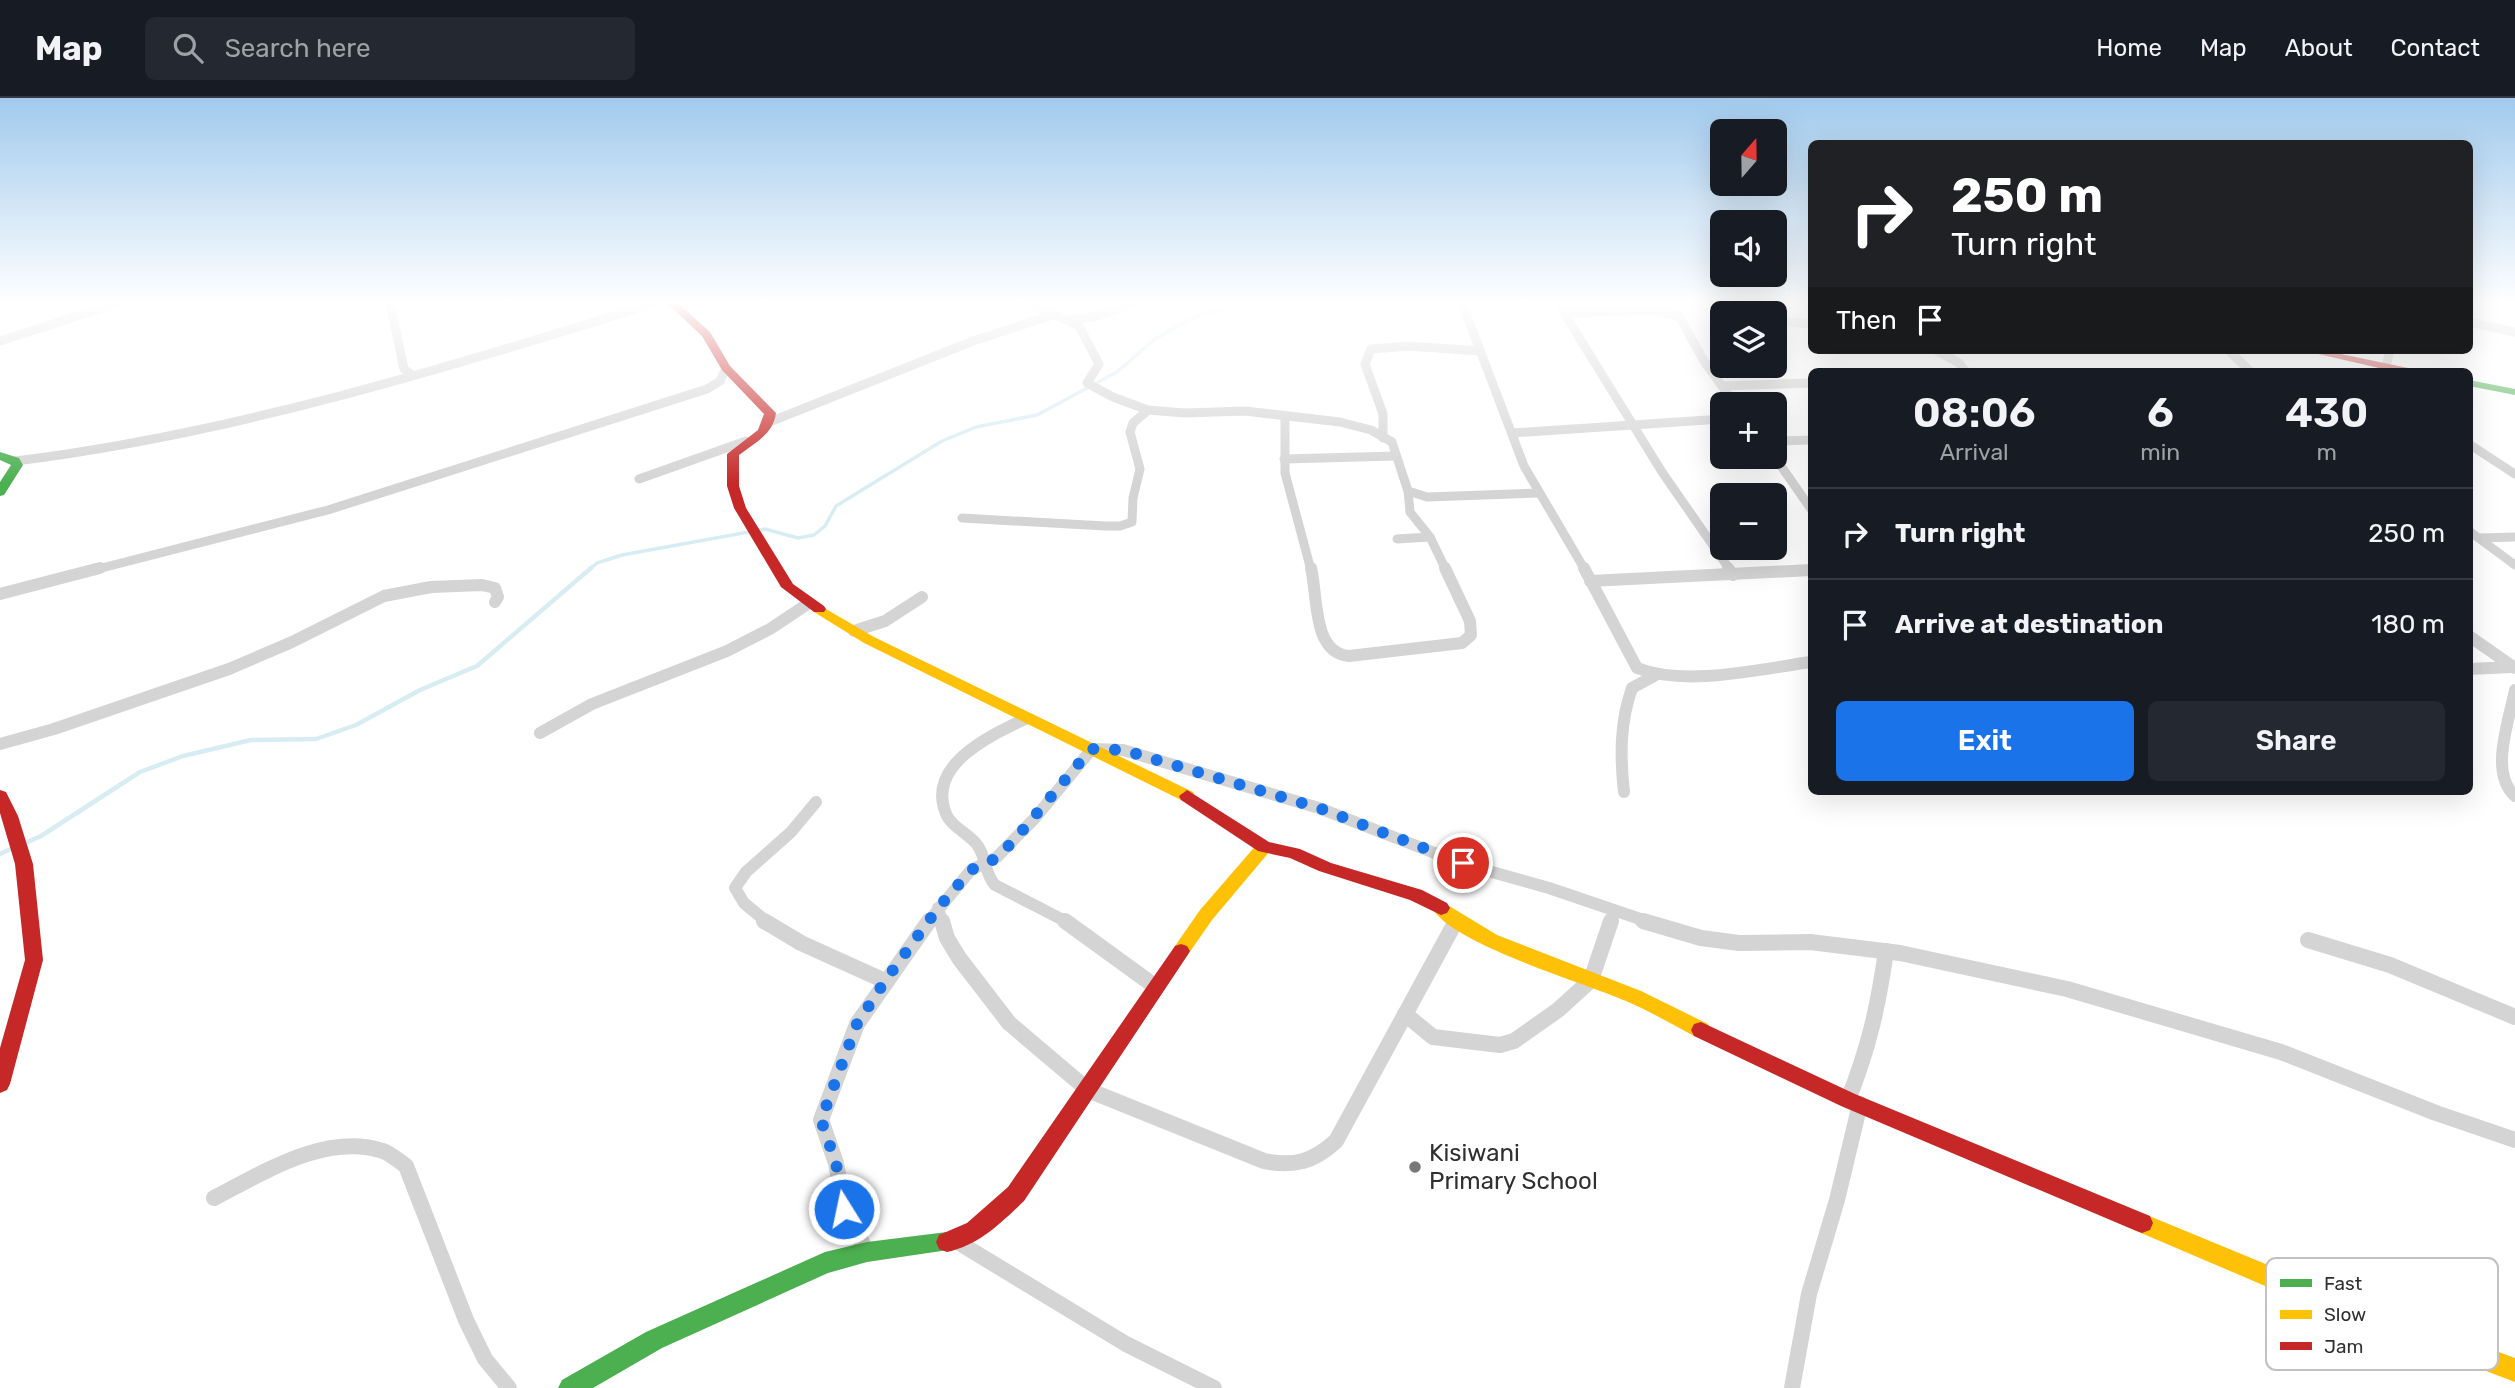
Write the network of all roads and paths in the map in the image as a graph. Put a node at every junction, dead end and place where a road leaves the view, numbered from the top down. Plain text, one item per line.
1 (403, 363) edge
2 (452, 363) edge
3 (723, 363) edge
4 (917, 363) edge
5 (1099, 363) edge
6 (1365, 363) edge
7 (1485, 363) edge
8 (1597, 363) edge
9 (1707, 363) edge
10 (726, 369) junction
11 (412, 375) junction
12 (1808, 383) edge
13 (2473, 384) edge
14 (1723, 386) junction
15 (1727, 392) edge
16 (2515, 392) edge
17 (1148, 410) junction
18 (1384, 417) junction
19 (1285, 418) junction
20 (1710, 420) edge
21 (772, 421) junction
22 (1353, 424) junction
23 (1636, 426) junction
24 (1512, 433) junction
25 (1383, 438) junction
26 (1808, 440) edge
27 (746, 441) junction
28 (1787, 441) edge
29 (2473, 446) edge
30 (1395, 456) junction
31 (8, 459) edge
32 (1284, 459) junction
33 (1783, 469) edge
34 (2514, 472) edge
35 (639, 479) dead end
36 (1408, 491) junction
37 (0, 492) edge
38 (1538, 493) junction
39 (1427, 497) junction
40 (1808, 505) edge
41 (1410, 512) junction
42 (962, 519) dead end
43 (2473, 534) edge
44 (1430, 537) junction
45 (2515, 537) edge
46 (2480, 538) junction
47 (1396, 540) dead end
48 (2515, 565) edge
49 (1808, 570) edge
50 (1733, 575) junction
51 (1590, 581) junction
52 (0, 594) edge
53 (922, 597) dead end
54 (495, 602) dead end
55 (809, 603) junction
56 (854, 631) junction
57 (2473, 638) edge
58 (1808, 662) edge
59 (2513, 668) edge
60 (2473, 669) edge
61 (1654, 676) junction
62 (2515, 690) edge
63 (1025, 719) junction
64 (540, 733) dead end
65 (0, 744) edge
66 (1091, 749) junction
67 (1624, 792) dead end
68 (0, 796) edge
69 (2515, 796) edge
70 (816, 802) dead end
71 (1264, 847) junction
72 (986, 862) junction
73 (938, 908) junction
74 (1614, 912) junction
75 (1456, 920) junction
76 (2308, 940) dead end
77 (1886, 951) junction
78 (1591, 980) junction
79 (885, 981) junction
80 (1156, 987) junction
81 (1405, 1014) junction
82 (2515, 1017) edge
83 (5, 1053) edge
84 (0, 1084) edge
85 (1088, 1090) junction
86 (1854, 1102) junction
87 (2515, 1140) edge
88 (214, 1198) dead end
89 (956, 1241) junction
90 (867, 1252) junction
91 (2266, 1275) edge
92 (2498, 1364) edge
93 (2515, 1370) edge
94 (509, 1388) edge
95 (570, 1388) edge
96 (1214, 1388) edge
97 (1793, 1388) edge

1 - 11 street
2 - 11 street
3 - 10 street
4 - 21 street
5 - 17 street
6 - 18 street
7 - 24 street
8 - 23 street
9 - 14 street
10 - 21 street
10 - 52 street
11 - 31 street
12 - 14 street
13 - 16 street
14 - 15 street
17 - 19 street
17 - 42 street
18 - 22 street
18 - 25 street
19 - 22 street
19 - 32 street
20 - 23 street
21 - 27 street
22 - 25 street
23 - 24 street
23 - 50 street
24 - 38 street
25 - 30 street
26 - 28 street
27 - 35 street
27 - 55 street
29 - 34 street
30 - 32 street
30 - 36 street
31 - 37 street
32 - 44 street
33 - 40 street
36 - 39 street
36 - 41 street
38 - 39 street
38 - 51 street
39 - 41 street
41 - 44 street
43 - 46 street
44 - 47 street
45 - 46 street
46 - 48 street
49 - 50 street
50 - 51 street
51 - 61 street
53 - 56 street
54 - 65 street
55 - 56 street
55 - 64 street
56 - 63 street
57 - 59 street
58 - 61 street
59 - 60 street
61 - 67 street
62 - 69 street
63 - 66 street
63 - 72 street
66 - 71 street
66 - 72 street
66 - 74 street
68 - 83 street
70 - 79 street
71 - 75 street
71 - 80 street
72 - 73 street
72 - 80 street
73 - 79 street
73 - 85 street
74 - 77 street
74 - 78 street
75 - 78 street
75 - 81 street
76 - 82 street
77 - 86 street
77 - 87 street
78 - 81 street
78 - 86 street
79 - 90 street
80 - 85 street
81 - 85 street
83 - 84 street
85 - 89 street
86 - 91 street
86 - 97 street
88 - 94 street
89 - 90 street
89 - 96 street
90 - 95 street
92 - 93 street

